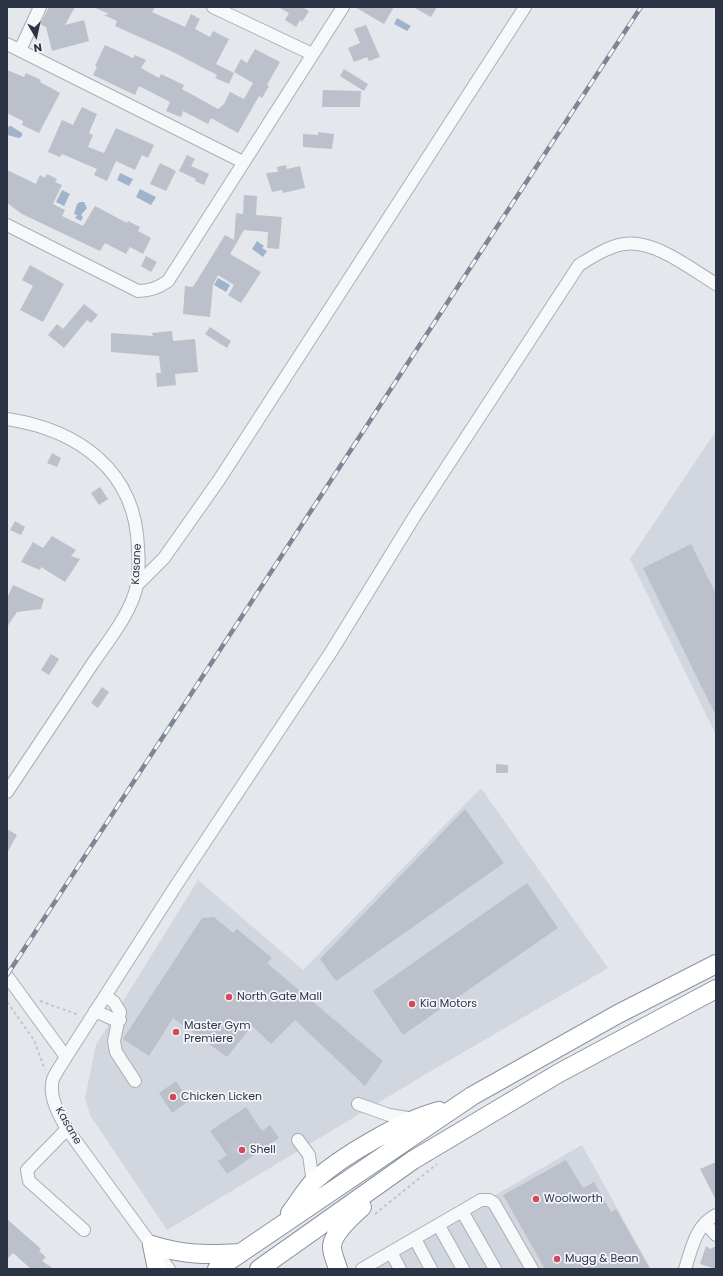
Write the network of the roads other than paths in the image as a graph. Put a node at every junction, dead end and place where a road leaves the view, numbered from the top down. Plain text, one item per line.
1 (40, 7) edge
2 (213, 7) edge
3 (343, 7) edge
4 (525, 7) edge
5 (7, 44) edge
6 (20, 50) junction
7 (312, 54) junction
8 (243, 162) junction
9 (7, 225) edge
10 (716, 284) edge
11 (7, 419) edge
12 (137, 585) junction
13 (7, 792) edge
14 (716, 964) edge
15 (7, 976) edge
16 (716, 989) edge
17 (105, 996) junction
18 (93, 1015) junction
19 (120, 1020) junction
20 (66, 1057) junction
21 (135, 1081) dead end
22 (358, 1104) dead end
23 (458, 1106) junction
24 (414, 1119) junction
25 (67, 1129) junction
26 (298, 1140) dead end
27 (413, 1160) junction
28 (313, 1183) junction
29 (462, 1211) junction
30 (716, 1215) edge
31 (705, 1223) junction
32 (281, 1225) junction
33 (439, 1226) junction
34 (84, 1230) dead end
35 (716, 1235) edge
36 (415, 1239) junction
37 (152, 1246) junction
38 (391, 1252) junction
39 (239, 1253) junction
40 (333, 1264) edge
41 (157, 1269) edge
42 (170, 1269) edge
43 (217, 1269) edge
44 (259, 1269) edge
45 (364, 1269) edge
46 (400, 1269) edge
47 (431, 1269) edge
48 (463, 1269) edge
49 (495, 1269) edge
50 (532, 1269) edge
51 (685, 1269) edge

1 - 6 street
2 - 7 street
3 - 7 street
4 - 12 street
5 - 6 street
6 - 8 street
7 - 8 street
8 - 9 street
10 - 17 street
11 - 12 street, Kasane
12 - 13 street, Kasane
14 - 23 highway
15 - 20 street
16 - 27 highway
17 - 18 street
17 - 19 street
18 - 19 street
18 - 20 street
19 - 21 street
20 - 25 street, Kasane
22 - 24 street
23 - 24 highway
23 - 32 highway
24 - 28 highway
25 - 34 street
25 - 37 street, Kasane
26 - 28 street
27 - 40 highway
27 - 44 highway
28 - 32 highway
29 - 33 street
29 - 49 street
29 - 50 street
30 - 31 street
31 - 35 street
31 - 51 street
32 - 39 highway
33 - 36 street
33 - 48 street
36 - 38 street
36 - 47 street
37 - 39 highway
37 - 41 highway
37 - 42 street, Kasane
38 - 45 street
38 - 46 street
39 - 43 highway

